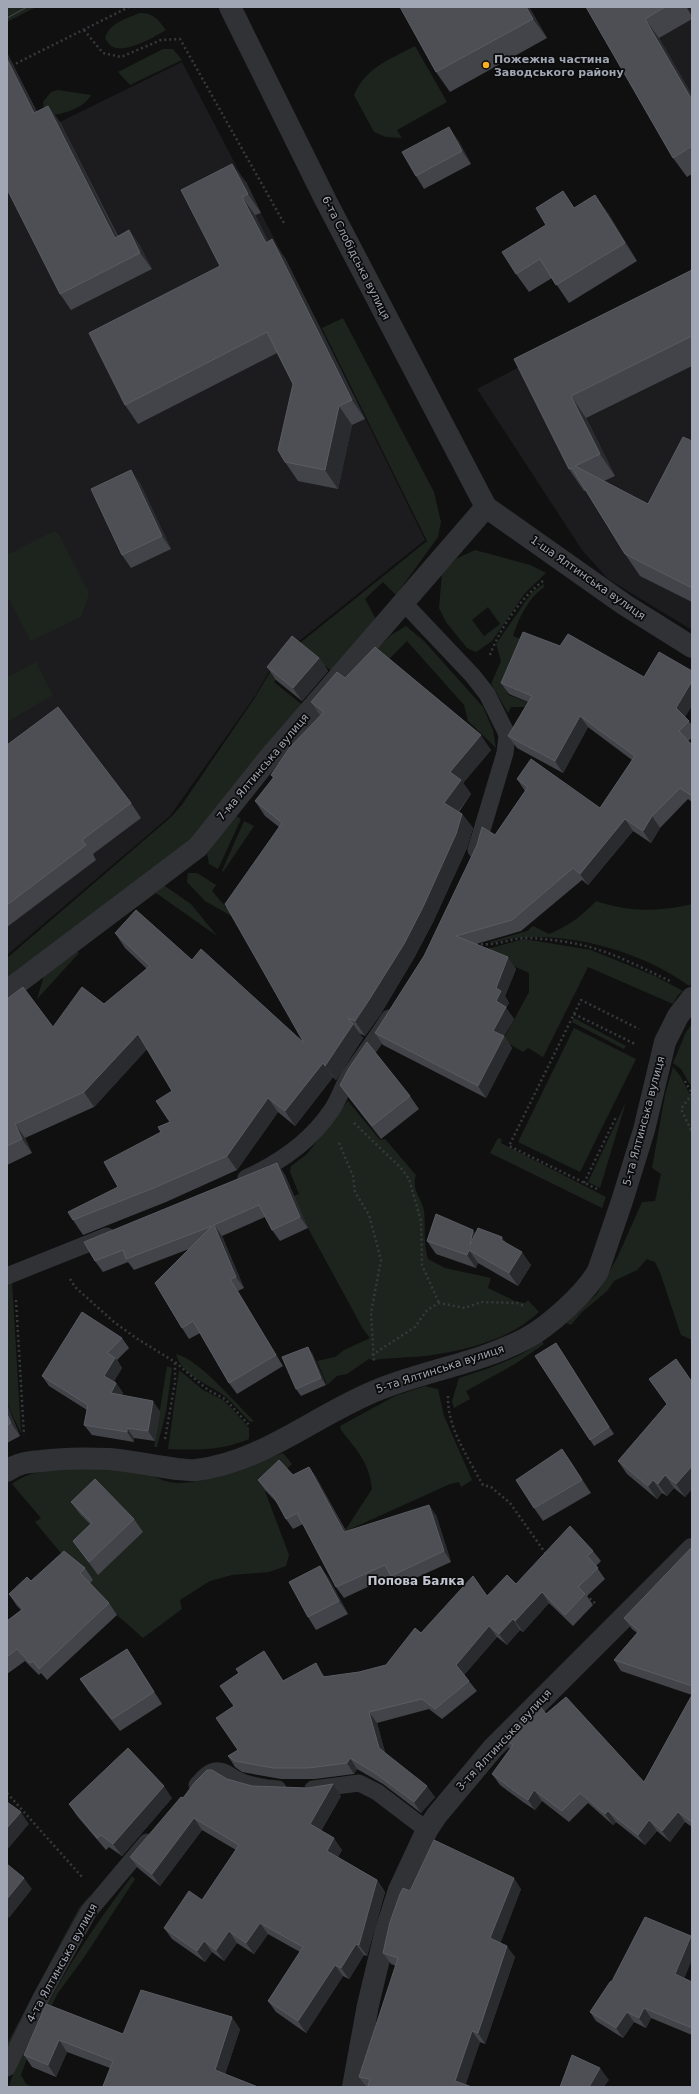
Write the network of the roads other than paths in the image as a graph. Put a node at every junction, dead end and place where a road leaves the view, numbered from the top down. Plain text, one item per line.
1 (230, 7) edge
2 (486, 507) junction
3 (403, 602) junction
4 (692, 647) edge
5 (470, 866) edge
6 (7, 992) edge
7 (692, 998) edge
8 (396, 1007) edge
9 (231, 1184) edge
10 (120, 1230) edge
11 (10, 1275) edge
12 (7, 1471) edge
13 (692, 1549) edge
14 (186, 1798) edge
15 (160, 1827) edge
16 (426, 1830) junction
17 (7, 2068) edge
18 (352, 2087) edge

1 - 2 street, 6-та Слобідська вулиця
2 - 3 street, 7-ма Ялтинська вулиця
2 - 4 street, 1-ша Ялтинська вулиця
3 - 5 lane
3 - 6 street, 7-ма Ялтинська вулиця
7 - 12 street, 5-та Ялтинська вулиця
8 - 9 lane
10 - 11 lane
13 - 16 street, 3-тя Ялтинська вулиця
14 - 16 lane
15 - 17 lane, 4-та Ялтинська вулиця
16 - 18 street, 3-тя Ялтинська вулиця

